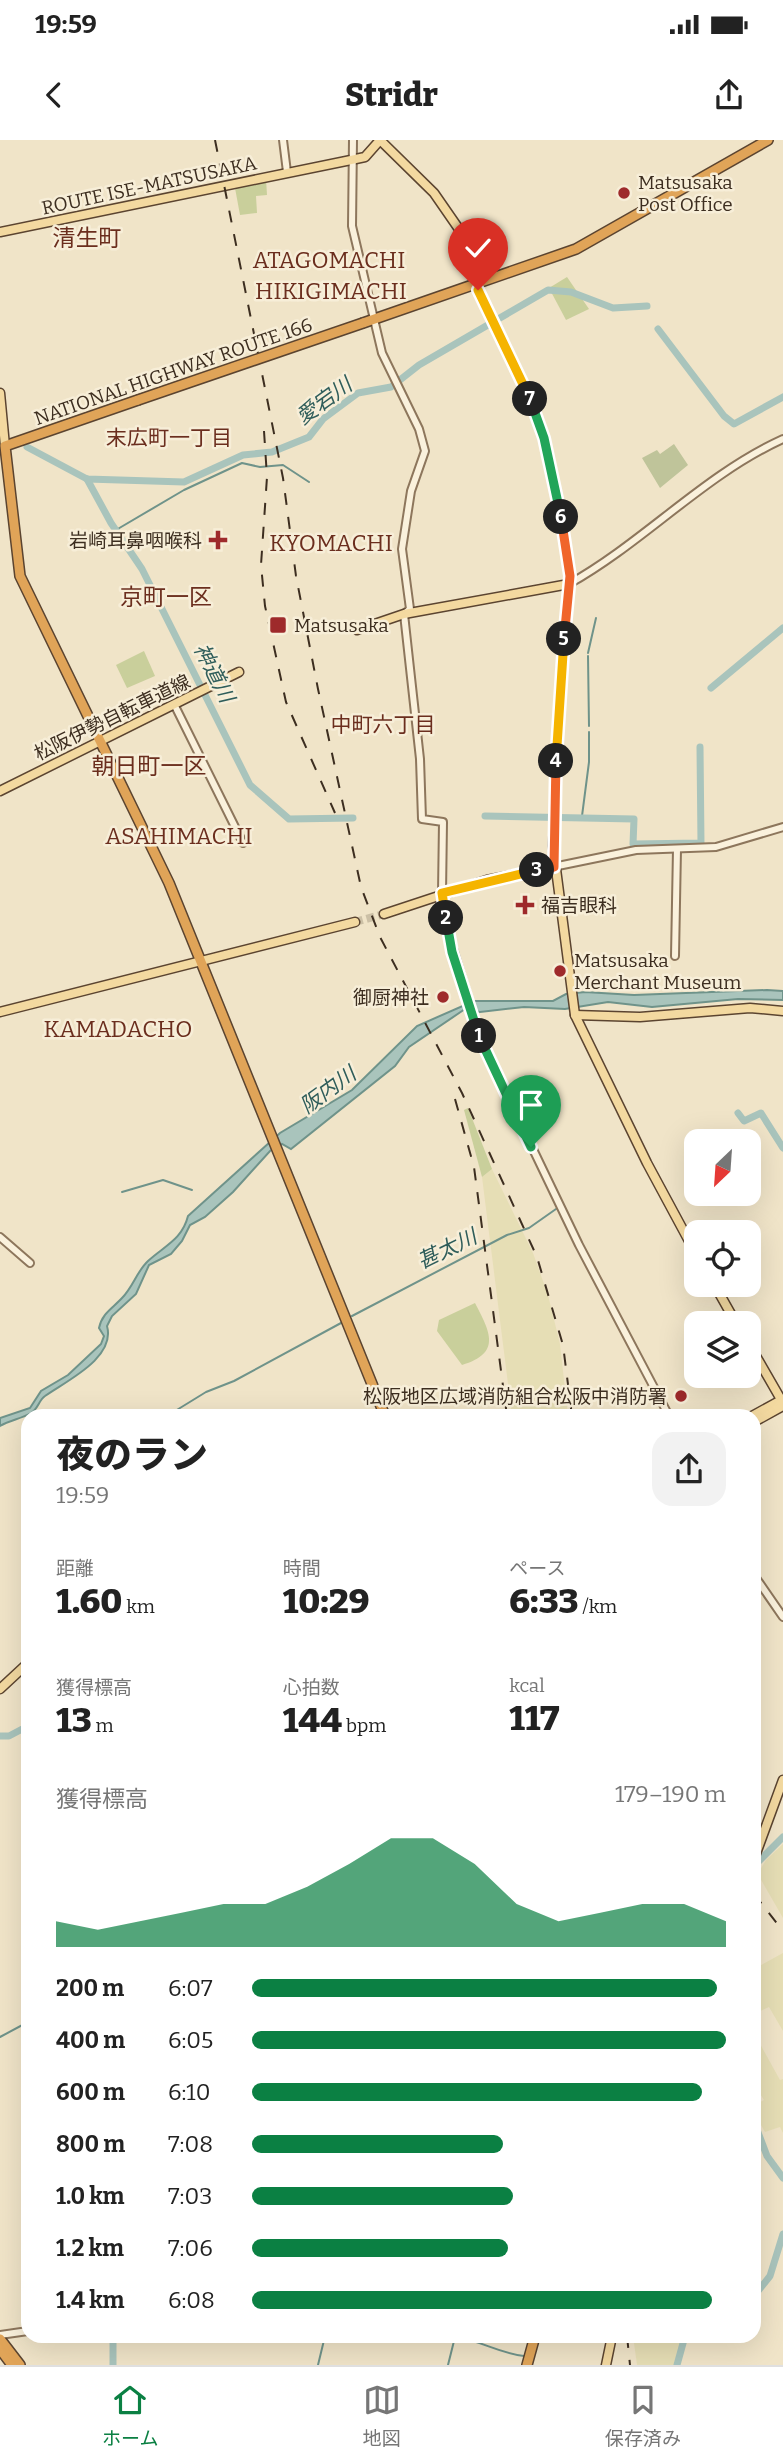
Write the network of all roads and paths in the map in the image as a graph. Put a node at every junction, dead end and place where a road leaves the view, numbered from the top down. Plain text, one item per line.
1 (283, 140) edge
2 (353, 140) edge
3 (380, 140) edge
4 (768, 140) edge
5 (351, 160) junction
6 (287, 172) junction
7 (0, 232) edge
8 (477, 285) junction
9 (374, 319) junction
10 (0, 393) edge
11 (783, 439) edge
12 (2, 448) edge
13 (569, 584) junction
14 (404, 614) junction
15 (357, 630) dead end
16 (239, 672) dead end
17 (174, 704) junction
18 (99, 739) junction
19 (0, 791) edge
20 (783, 827) edge
21 (243, 844) dead end
22 (677, 849) junction
23 (554, 867) junction
24 (442, 893) junction
25 (384, 914) tunnel mouth
26 (355, 922) tunnel mouth
27 (674, 956) dead end
28 (200, 961) junction
29 (783, 1011) edge
30 (0, 1012) edge
31 (575, 1014) junction
32 (684, 1232) edge
33 (0, 1237) edge
34 (30, 1264) dead end
35 (761, 1365) edge
36 (782, 1402) edge
37 (382, 1409) edge
38 (665, 1409) edge
39 (761, 1412) edge
40 (761, 1417) edge
41 (761, 1585) edge
42 (783, 1617) edge
43 (21, 1670) edge
44 (21, 1676) edge
45 (0, 1689) edge
46 (0, 1695) edge
47 (783, 1780) edge
48 (779, 1803) edge
49 (761, 1843) edge
50 (21, 2332) edge
51 (0, 2337) edge
52 (533, 2343) edge
53 (611, 2343) edge
54 (0, 2349) edge
55 (12, 2365) edge
56 (20, 2365) edge
57 (527, 2365) edge
58 (606, 2365) edge

1 - 6 street
2 - 5 street
3 - 5 main road, ROUTE ISE-MATSUSAKA
3 - 8 main road, ROUTE ISE-MATSUSAKA
4 - 8 highway, NATIONAL HIGHWAY ROUTE 166
5 - 6 main road, ROUTE ISE-MATSUSAKA
5 - 9 street
6 - 7 main road, ROUTE ISE-MATSUSAKA
8 - 9 highway, NATIONAL HIGHWAY ROUTE 166
8 - 13 main road, ROUTE ISE-MATSUSAKA
9 - 12 highway, NATIONAL HIGHWAY ROUTE 166, bridge
9 - 14 street
10 - 12 main road
11 - 13 street
12 - 18 highway
13 - 14 main road
13 - 23 main road, ROUTE ISE-MATSUSAKA
14 - 15 main road
14 - 24 street
16 - 17 main road, 松阪伊勢自転車道線
17 - 18 main road, 松阪伊勢自転車道線
17 - 21 street
18 - 19 main road, 松阪伊勢自転車道線
18 - 28 highway
20 - 22 street
22 - 23 street
22 - 27 street
23 - 24 main road
23 - 31 main road, ROUTE ISE-MATSUSAKA
24 - 25 main road
24 - 38 street
26 - 28 main road
28 - 30 main road
28 - 37 highway
29 - 31 main road
31 - 32 main road, ROUTE ISE-MATSUSAKA
33 - 34 street
35 - 36 main road
36 - 39 main road
36 - 40 main road
41 - 42 street
43 - 45 main road
44 - 46 main road
47 - 48 main road
48 - 49 main road
50 - 51 street
51 - 56 highway
52 - 57 highway
53 - 58 main road
54 - 55 highway

